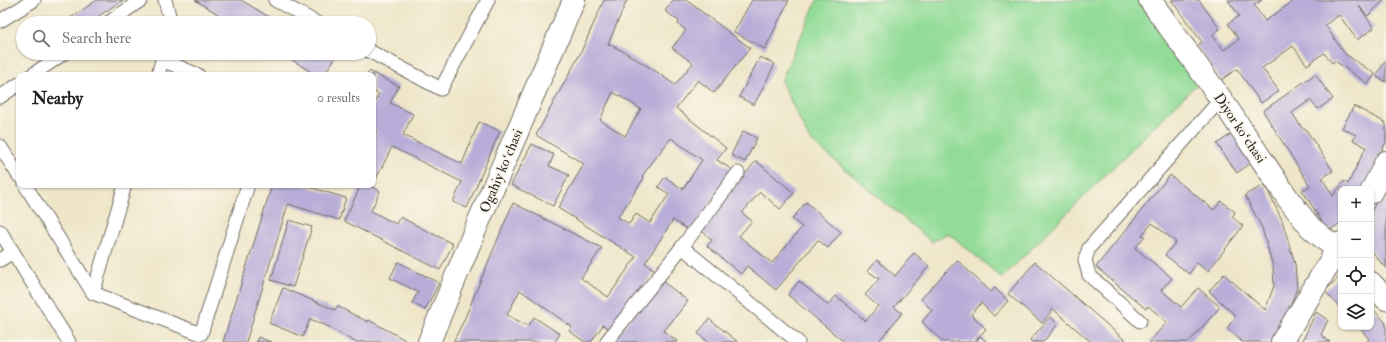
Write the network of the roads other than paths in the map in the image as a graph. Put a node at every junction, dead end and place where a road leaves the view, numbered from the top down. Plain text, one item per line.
1 (34, 0) edge
2 (141, 0) edge
3 (165, 0) edge
4 (275, 0) edge
5 (488, 0) edge
6 (574, 0) edge
7 (1150, 0) edge
8 (118, 16) edge
9 (169, 16) edge
10 (305, 16) edge
11 (0, 21) edge
12 (376, 55) edge
13 (54, 60) edge
14 (162, 60) edge
15 (169, 60) edge
16 (36, 72) edge
17 (159, 72) edge
18 (192, 72) edge
19 (16, 86) edge
20 (0, 97) edge
21 (1221, 99) junction
22 (0, 146) edge
23 (1386, 162) edge
24 (16, 171) edge
25 (738, 173) dead end
26 (1374, 186) edge
27 (26, 188) edge
28 (124, 188) edge
29 (247, 188) edge
30 (0, 231) edge
31 (682, 247) junction
32 (1338, 247) edge
33 (1338, 251) edge
34 (13, 252) junction
35 (0, 260) edge
36 (1374, 286) edge
37 (93, 293) junction
38 (1386, 299) edge
39 (1140, 321) dead end
40 (607, 341) edge
41 (69, 342) edge
42 (429, 342) edge
43 (798, 342) edge
44 (1282, 342) edge

1 - 11 lane
2 - 8 lane
3 - 9 lane
4 - 10 lane
5 - 12 lane
6 - 42 street, Ogahiy koʻchasi
7 - 21 street, Diyor koʻchasi
13 - 16 lane
14 - 17 lane
15 - 18 lane
19 - 20 lane
21 - 32 street, Diyor koʻchasi
21 - 39 lane
22 - 24 lane
23 - 26 street
25 - 31 lane
27 - 37 lane
28 - 37 lane
29 - 37 lane
30 - 34 lane
31 - 40 lane
31 - 43 lane
33 - 44 street
34 - 35 lane
34 - 41 lane
36 - 38 street

